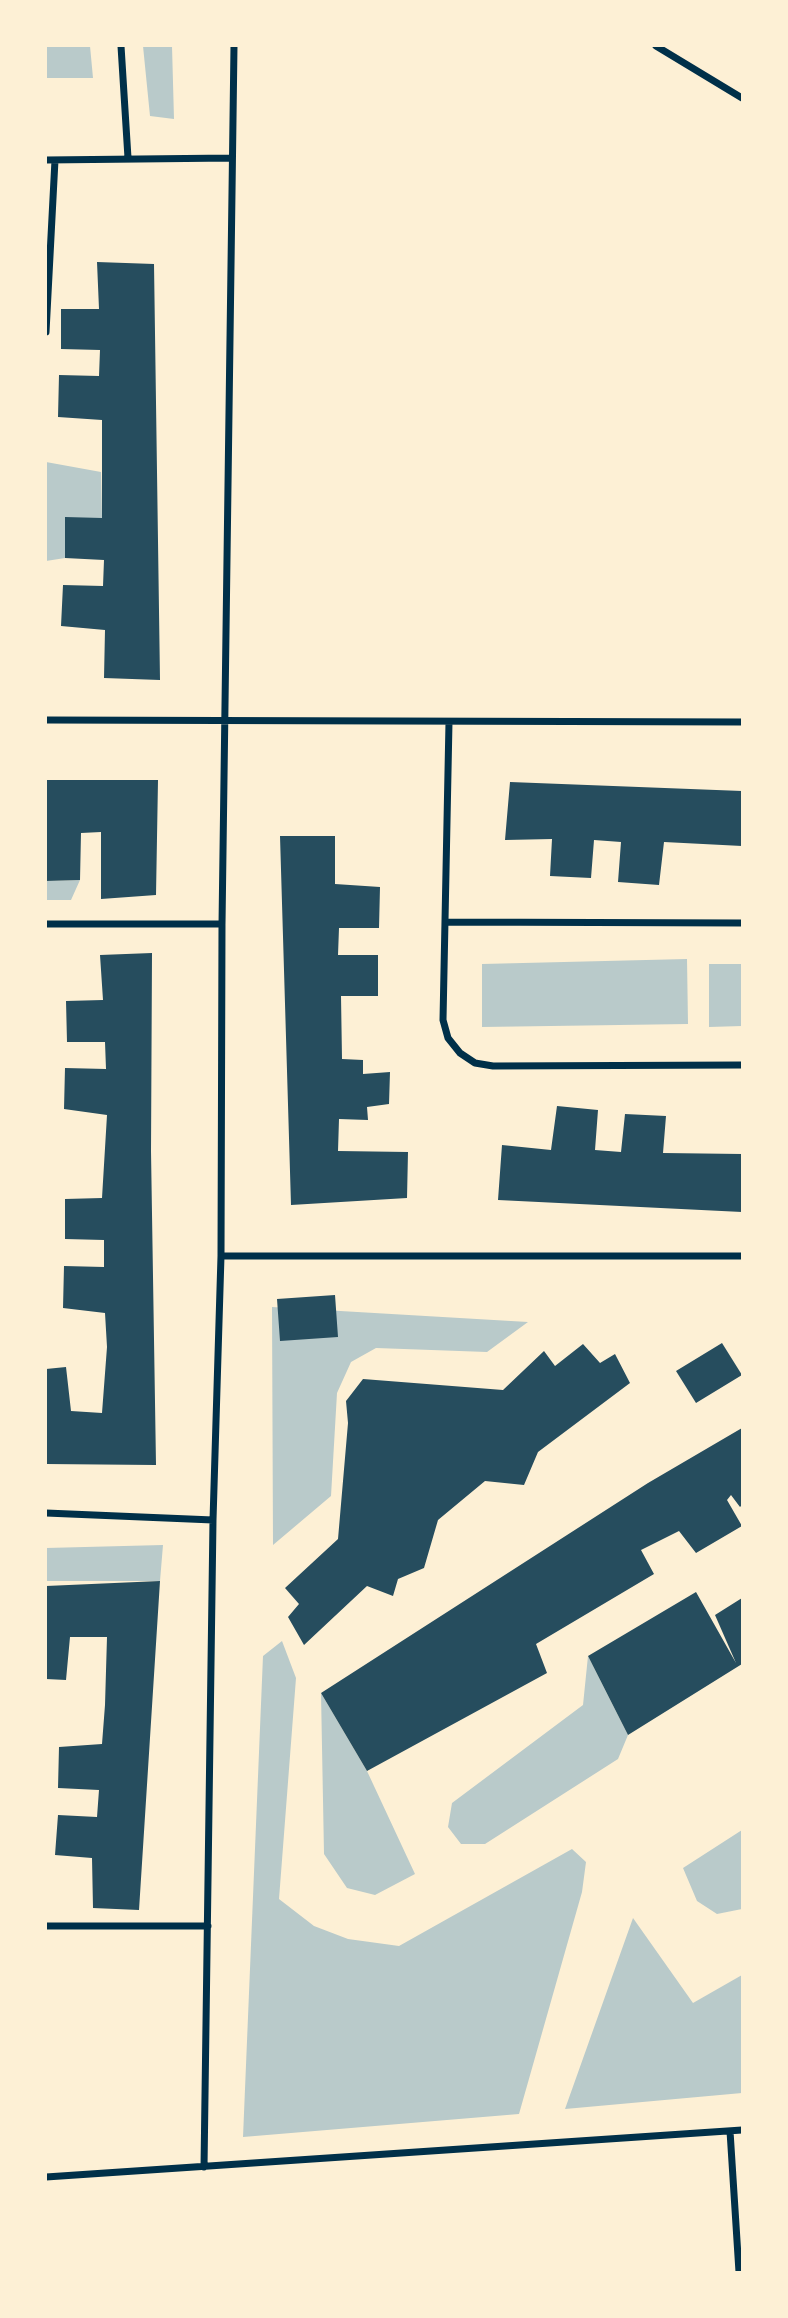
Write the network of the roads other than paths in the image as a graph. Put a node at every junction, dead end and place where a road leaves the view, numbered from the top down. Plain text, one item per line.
1 (121, 46) edge
2 (234, 46) edge
3 (656, 46) edge
4 (743, 98) edge
5 (128, 158) junction
6 (232, 158) junction
7 (46, 160) edge
8 (55, 160) junction
9 (46, 332) edge
10 (46, 720) edge
11 (224, 720) junction
12 (449, 722) junction
13 (743, 722) edge
14 (446, 922) junction
15 (743, 923) edge
16 (46, 924) edge
17 (222, 924) junction
18 (743, 1065) edge
19 (221, 1256) junction
20 (743, 1256) edge
21 (46, 1513) edge
22 (213, 1520) junction
23 (46, 1926) edge
24 (208, 1926) junction
25 (743, 2130) edge
26 (730, 2131) junction
27 (204, 2167) junction
28 (46, 2178) edge
29 (739, 2273) edge

1 - 5 street
2 - 6 street
3 - 4 street
5 - 6 street
5 - 8 street
6 - 11 street
7 - 8 street
8 - 9 street
10 - 11 street
11 - 12 street
11 - 17 street
12 - 13 street
12 - 14 street
14 - 15 street
14 - 18 street
16 - 17 street
17 - 19 street
19 - 20 street
19 - 22 street
21 - 22 street
22 - 24 street
23 - 24 street
24 - 27 street
25 - 26 street
26 - 27 street
26 - 29 street
27 - 28 street

